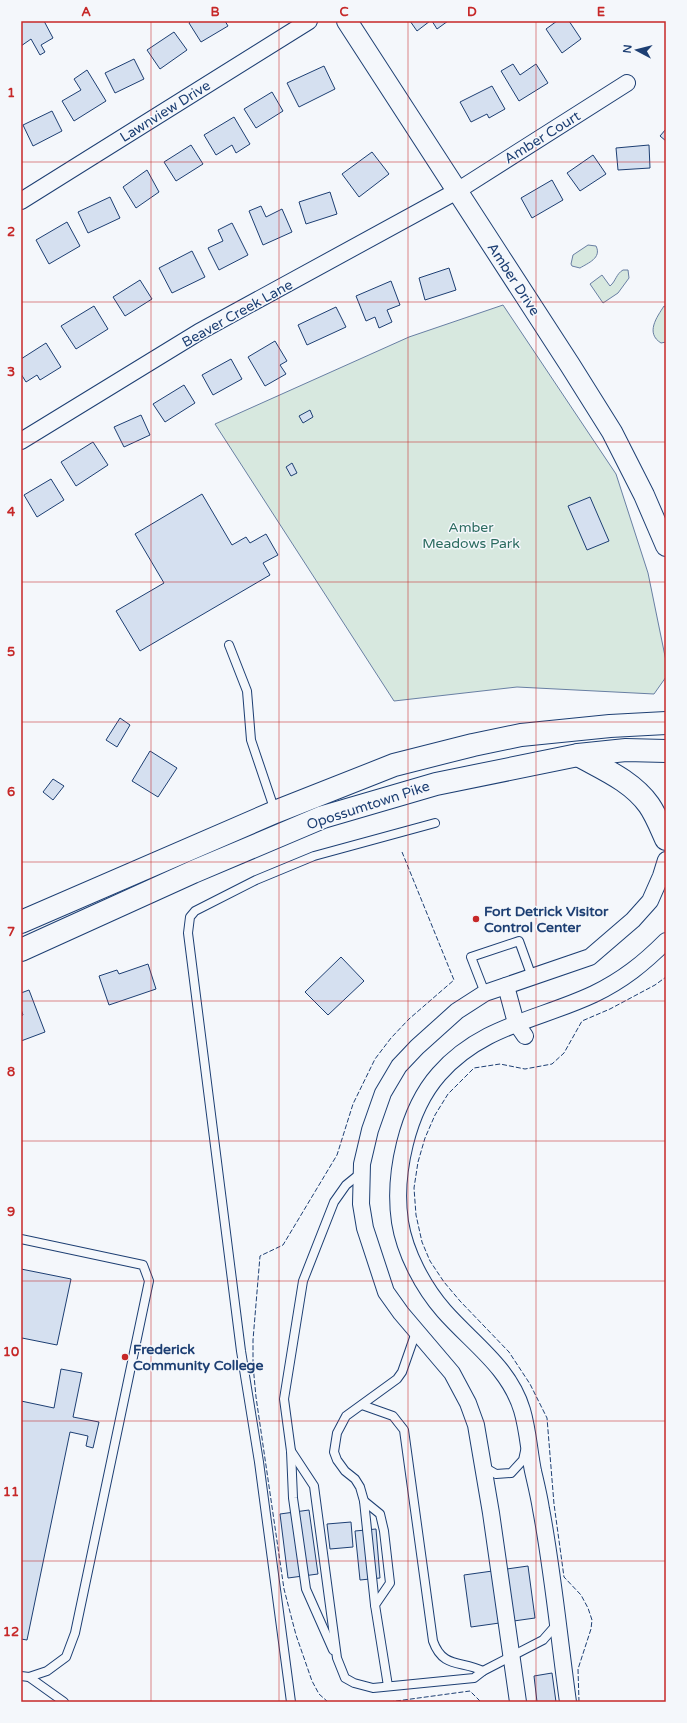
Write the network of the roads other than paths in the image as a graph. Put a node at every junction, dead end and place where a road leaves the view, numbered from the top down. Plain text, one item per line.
1 (309, 21) edge
2 (347, 21) edge
3 (627, 83) dead end
4 (457, 191) junction
5 (21, 201) edge
6 (21, 441) edge
7 (666, 542) edge
8 (229, 645) dead end
9 (666, 723) edge
10 (666, 750) edge
11 (578, 755) junction
12 (275, 812) junction
13 (435, 823) dead end
14 (666, 839) edge
15 (666, 860) edge
16 (21, 922) edge
17 (666, 941) edge
18 (21, 950) edge
19 (532, 977) junction
20 (506, 986) junction
21 (485, 993) junction
22 (520, 1030) junction
23 (362, 1172) junction
24 (21, 1239) edge
25 (416, 1332) junction
26 (362, 1405) junction
27 (528, 1436) junction
28 (291, 1451) junction
29 (483, 1467) junction
30 (364, 1501) junction
31 (375, 1605) junction
32 (557, 1624) junction
33 (337, 1658) junction
34 (511, 1658) junction
35 (483, 1671) junction
36 (25, 1677) edge
37 (388, 1686) junction
38 (64, 1702) edge
39 (291, 1702) edge
40 (518, 1702) edge
41 (568, 1702) edge

1 - 5 street, Lawnview Drive
2 - 4 street, Amber Drive
3 - 4 street, Amber Court
4 - 6 street, Beaver Creek Lane
4 - 7 street, Amber Drive
8 - 12 lane
9 - 12 main road, Opossumtown Pike
10 - 11 main road, Opossumtown Pike
11 - 14 main road
11 - 18 main road, Opossumtown Pike
12 - 16 main road, Opossumtown Pike
13 - 39 lane
15 - 19 street
17 - 22 street
19 - 20 street
19 - 21 lane
20 - 21 street
20 - 22 street
21 - 23 street
22 - 27 street
23 - 25 street
23 - 28 lane
24 - 36 lane
25 - 26 lane
25 - 29 street
26 - 30 lane
26 - 35 lane
27 - 29 lane
27 - 32 street
28 - 33 lane
28 - 33 lane
29 - 34 street
30 - 31 lane
30 - 31 lane
31 - 37 lane
32 - 34 lane
32 - 41 street
33 - 37 lane
34 - 35 lane
34 - 40 street
35 - 37 lane
36 - 38 lane

